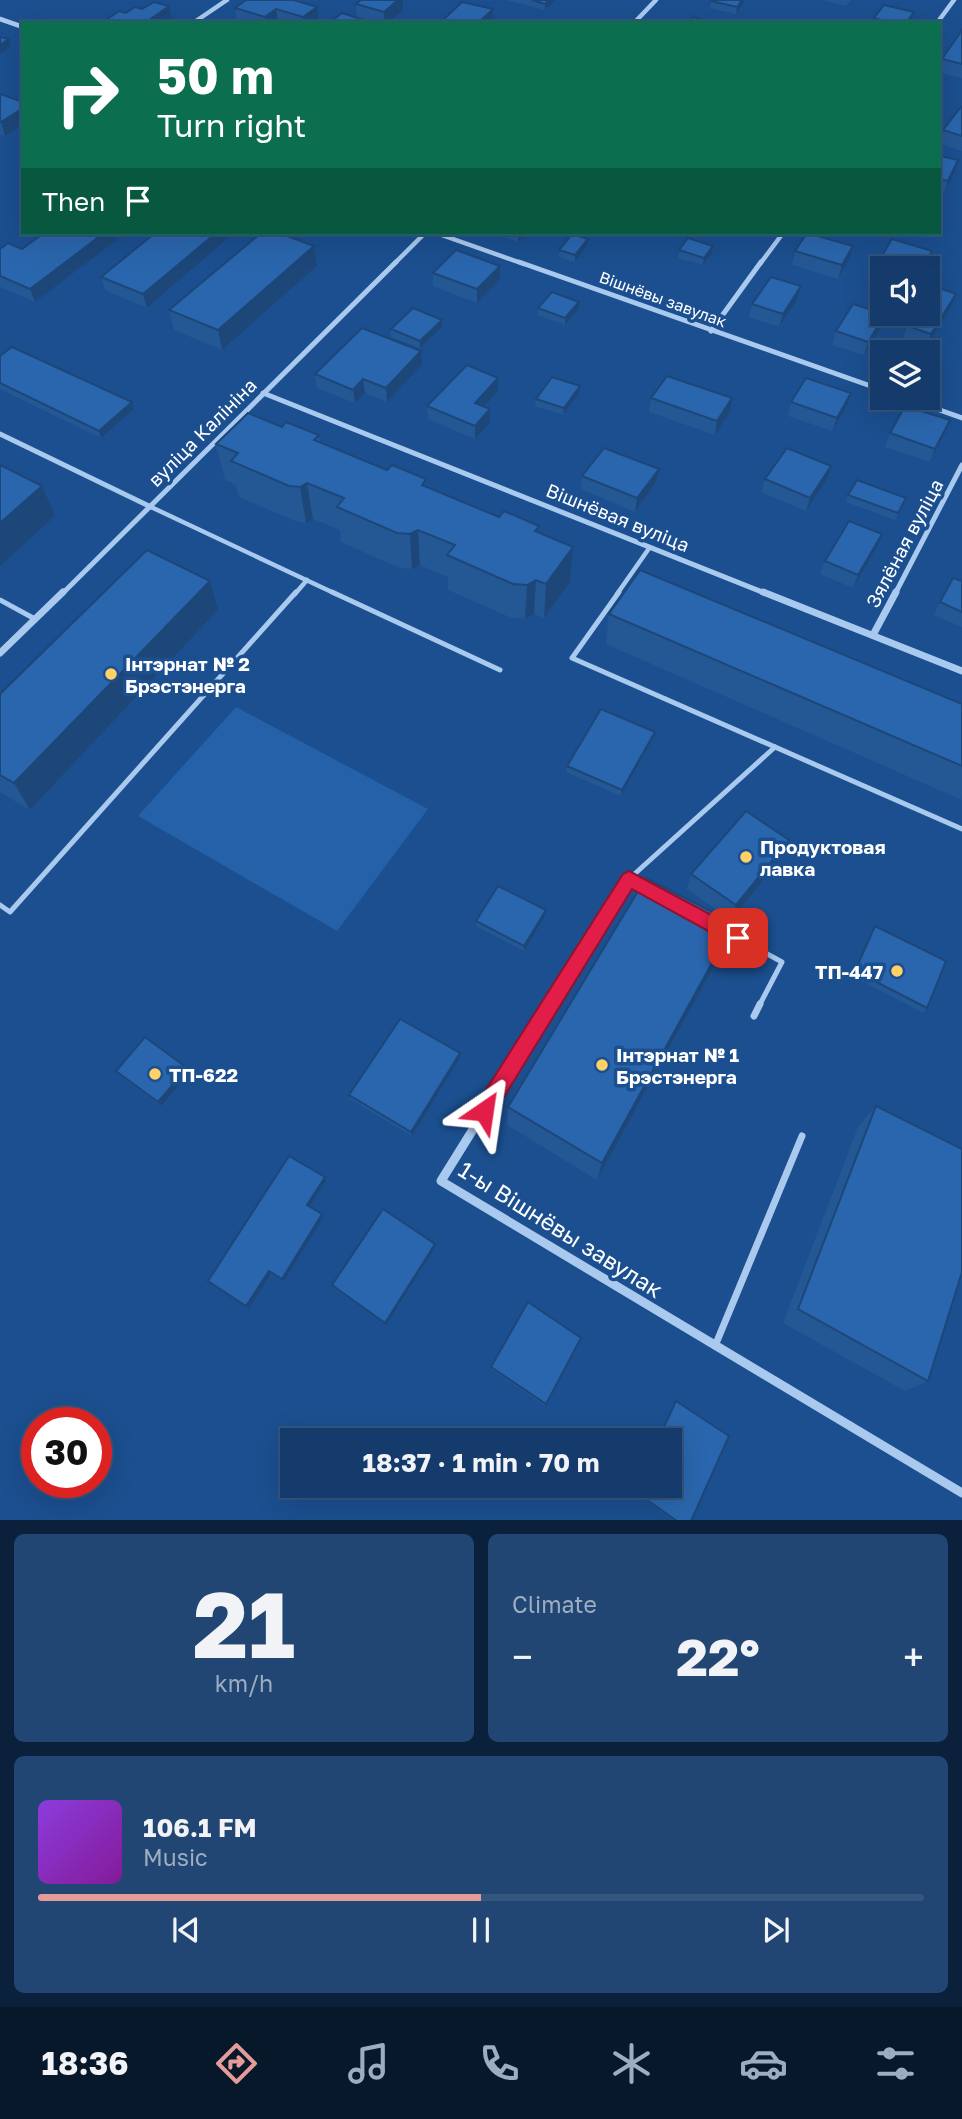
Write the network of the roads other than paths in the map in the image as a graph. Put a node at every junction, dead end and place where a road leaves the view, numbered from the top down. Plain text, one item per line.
1 (227, 0) edge
2 (656, 0) edge
3 (954, 0) edge
4 (0, 19) edge
5 (196, 21) edge
6 (636, 21) edge
7 (938, 21) edge
8 (21, 26) edge
9 (423, 235) edge
10 (442, 235) edge
11 (782, 235) edge
12 (711, 331) junction
13 (870, 386) edge
14 (263, 393) junction
15 (940, 410) edge
16 (962, 418) edge
17 (0, 434) edge
18 (962, 466) edge
19 (151, 507) junction
20 (650, 547) junction
21 (307, 579) junction
22 (0, 600) edge
23 (34, 619) junction
24 (873, 635) junction
25 (0, 653) edge
26 (500, 670) dead end
27 (962, 671) edge
28 (775, 747) junction
29 (962, 829) edge
30 (629, 879) junction
31 (652, 892) edge
32 (0, 905) edge
33 (711, 924) edge
34 (754, 1016) dead end
35 (802, 1136) dead end
36 (715, 1346) junction
37 (962, 1493) edge

1 - 5 street
2 - 6 street
3 - 7 street
4 - 8 street
9 - 14 street, вуліца Калініна
10 - 12 street, Вішнёвы завулак
11 - 12 street
12 - 13 street, Вішнёвы завулак
14 - 19 street, вуліца Калініна
14 - 20 street, Вішнёвая вуліца
15 - 16 street
17 - 19 street
18 - 24 street, Зялёная вуліца
19 - 21 lane
19 - 23 street, вуліца Калініна
20 - 24 street, Вішнёвая вуліца
20 - 28 lane
21 - 26 lane
21 - 32 lane
22 - 23 lane
23 - 25 street, вуліца Калініна
24 - 27 street, Вішнёвая вуліца
28 - 29 lane
28 - 30 lane
30 - 31 lane
30 - 36 street, 1-ы Вішнёвы завулак
33 - 34 lane
35 - 36 lane
36 - 37 street, 1-ы Вішнёвы завулак

